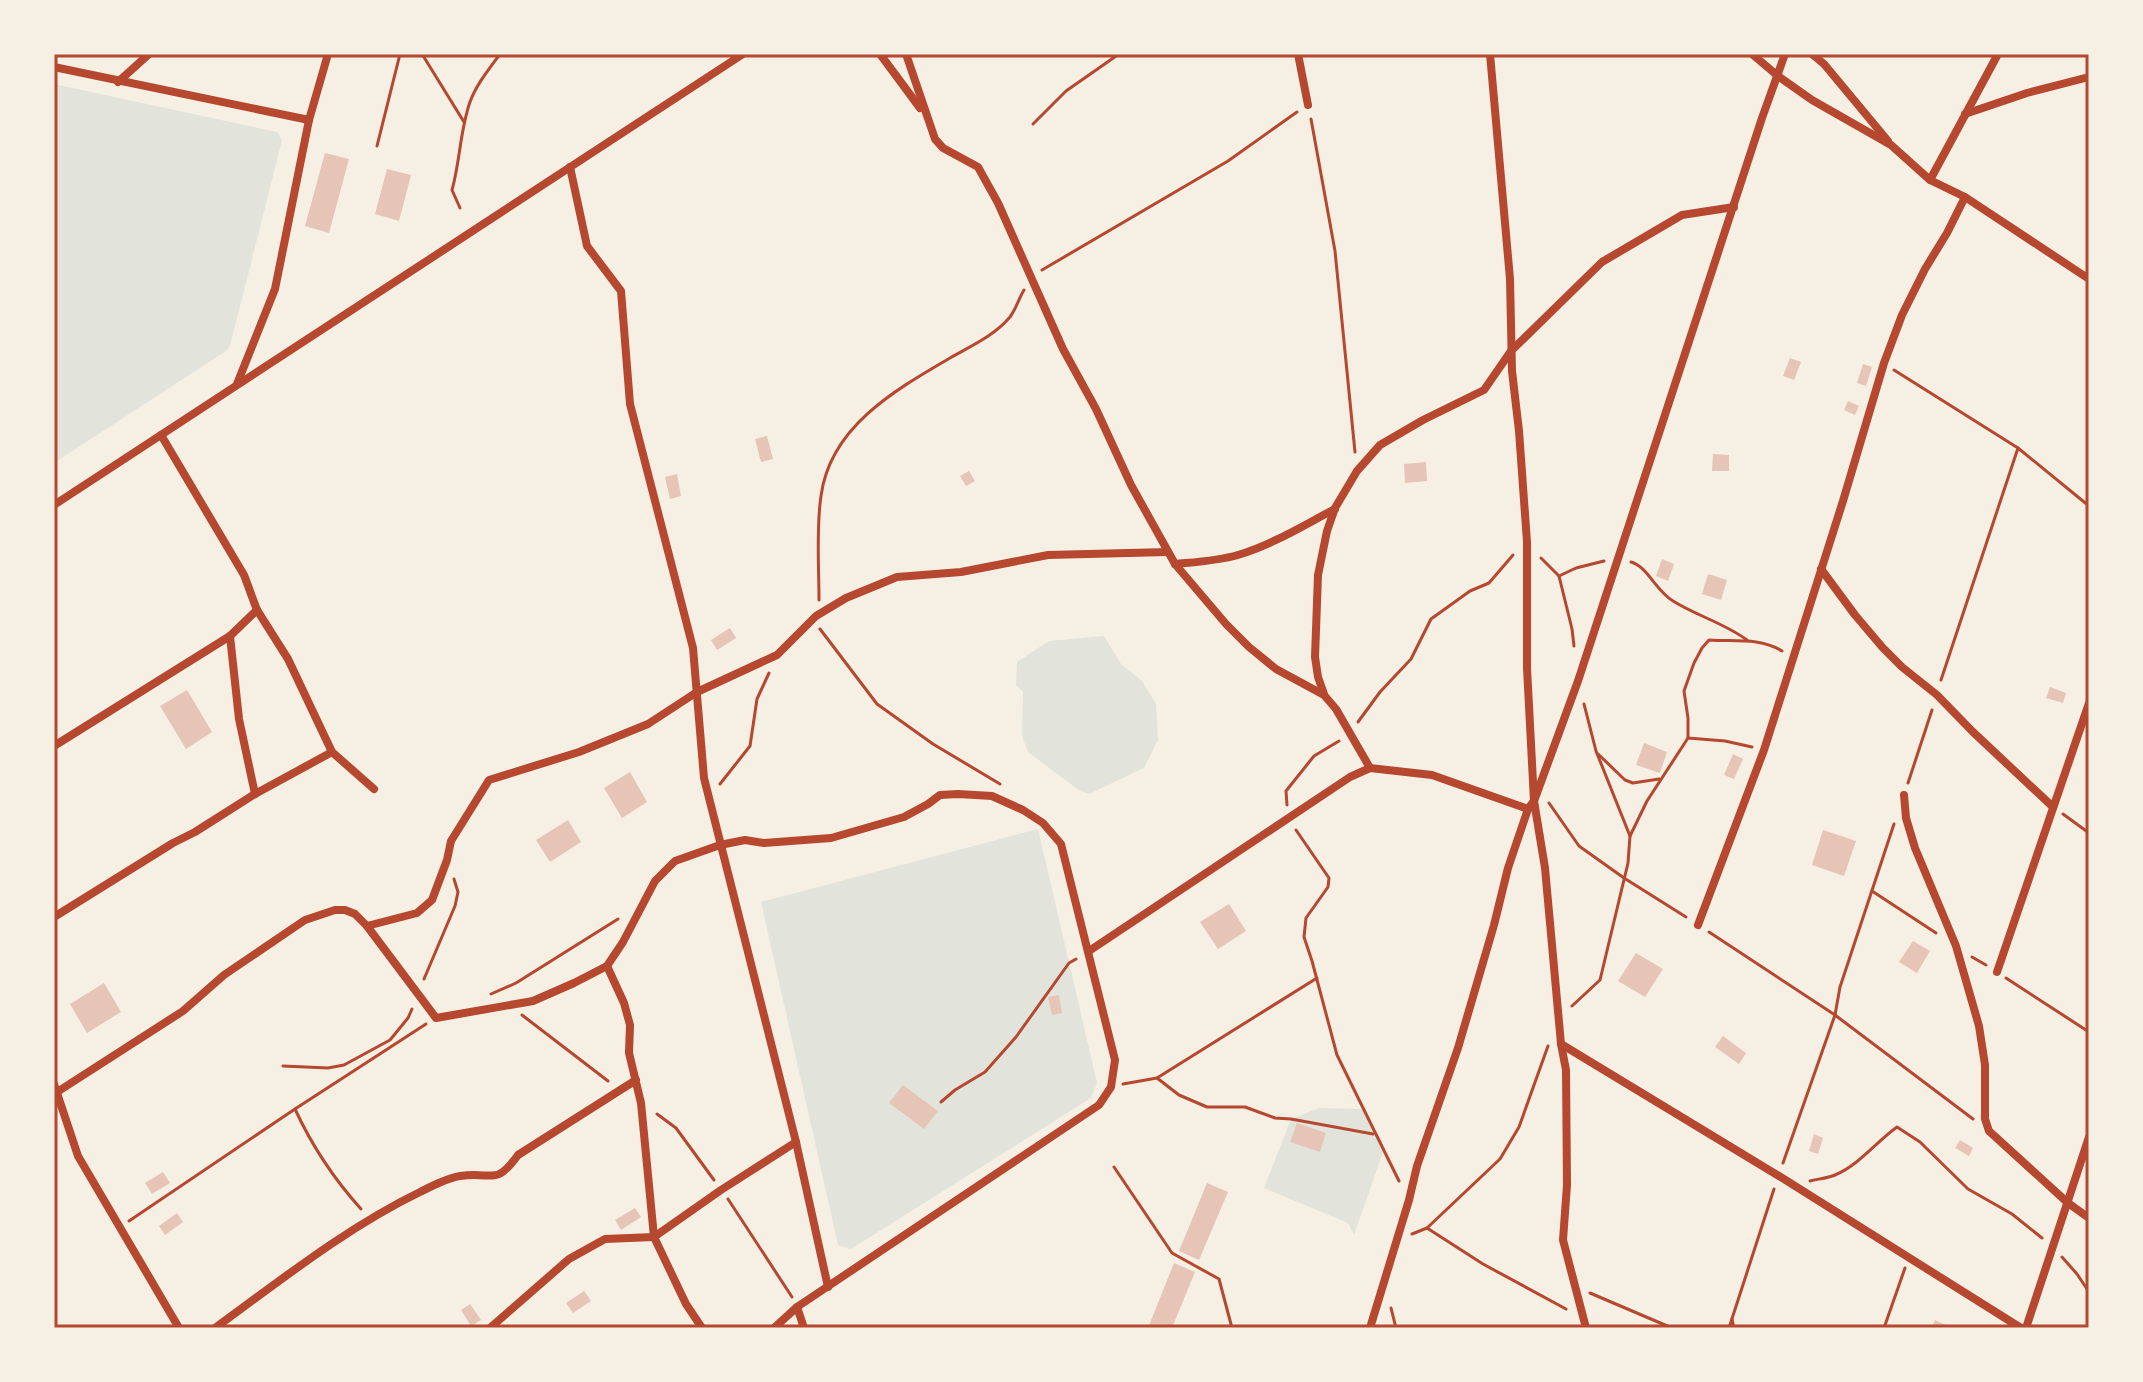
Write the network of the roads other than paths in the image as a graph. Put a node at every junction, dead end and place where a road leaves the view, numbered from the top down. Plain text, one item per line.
1 (149, 54) edge
2 (328, 54) edge
3 (743, 54) edge
4 (880, 54) edge
5 (906, 54) edge
6 (1298, 54) edge
7 (1490, 54) edge
8 (1752, 54) edge
9 (1785, 54) edge
10 (1812, 54) edge
11 (1998, 54) edge
12 (54, 67) edge
13 (1778, 76) junction
14 (2089, 77) edge
15 (118, 82) junction
16 (1308, 105) road end
17 (925, 114) junction
18 (1965, 114) junction
19 (309, 120) junction
20 (1891, 145) junction
21 (570, 167) junction
22 (1930, 180) junction
23 (1965, 197) junction
24 (1734, 207) junction
25 (2089, 279) edge
26 (1511, 351) junction
27 (237, 385) junction
28 (161, 435) junction
29 (54, 505) edge
30 (1335, 508) junction
31 (1168, 552) junction
32 (1175, 564) junction
33 (1821, 569) junction
34 (257, 610) junction
35 (230, 636) junction
36 (697, 692) junction
37 (1324, 695) junction
38 (2089, 703) edge
39 (54, 746) edge
40 (332, 752) junction
41 (1370, 768) junction
42 (374, 789) dead end
43 (255, 794) junction
44 (1904, 795) road end
45 (1534, 801) junction
46 (2053, 807) junction
47 (1528, 809) junction
48 (720, 845) junction
49 (54, 917) edge
50 (1698, 925) road end
51 (367, 926) junction
52 (1089, 951) junction
53 (607, 966) junction
54 (1997, 972) road end
55 (1561, 1044) junction
56 (636, 1080) junction
57 (55, 1090) edge
58 (2089, 1137) edge
59 (796, 1142) junction
60 (2068, 1203) junction
61 (2089, 1218) edge
62 (654, 1237) junction
63 (828, 1287) junction
64 (797, 1307) junction
65 (179, 1328) edge
66 (215, 1328) edge
67 (490, 1328) edge
68 (702, 1328) edge
69 (774, 1328) edge
70 (804, 1328) edge
71 (1370, 1328) edge
72 (1586, 1328) edge
73 (2024, 1328) edge

1 - 15 street
2 - 19 street
3 - 21 street
4 - 17 street
5 - 17 street
6 - 16 street
7 - 26 street
8 - 13 street
9 - 13 street
10 - 20 street
11 - 18 street
12 - 15 street
13 - 20 street
13 - 24 street
14 - 18 street
15 - 19 street
17 - 31 street
18 - 22 street
19 - 27 street
20 - 22 street
21 - 27 street
21 - 36 street
22 - 23 street
23 - 25 street
23 - 33 street
24 - 26 street
24 - 45 street
26 - 30 street
26 - 45 street
27 - 28 street
28 - 29 street
28 - 34 street
30 - 32 street
30 - 37 street
31 - 32 street
31 - 36 street
32 - 37 street
33 - 46 street
33 - 50 street
34 - 35 street
34 - 40 street
35 - 39 street
35 - 43 street
36 - 48 street
36 - 51 street
37 - 41 street
38 - 46 street
40 - 42 street
40 - 43 street
41 - 47 street
41 - 52 street
43 - 49 street
44 - 60 street
45 - 47 street
45 - 55 street
46 - 54 street
47 - 71 street
48 - 52 street
48 - 53 street
48 - 59 street
51 - 53 street
51 - 57 street
52 - 63 street
53 - 56 street
55 - 72 street
55 - 73 street
56 - 62 street
56 - 66 street
57 - 65 street
58 - 60 street
59 - 62 street
59 - 63 street
60 - 61 street
60 - 73 street
62 - 67 street
62 - 68 street
63 - 64 street
64 - 69 street
64 - 70 street

